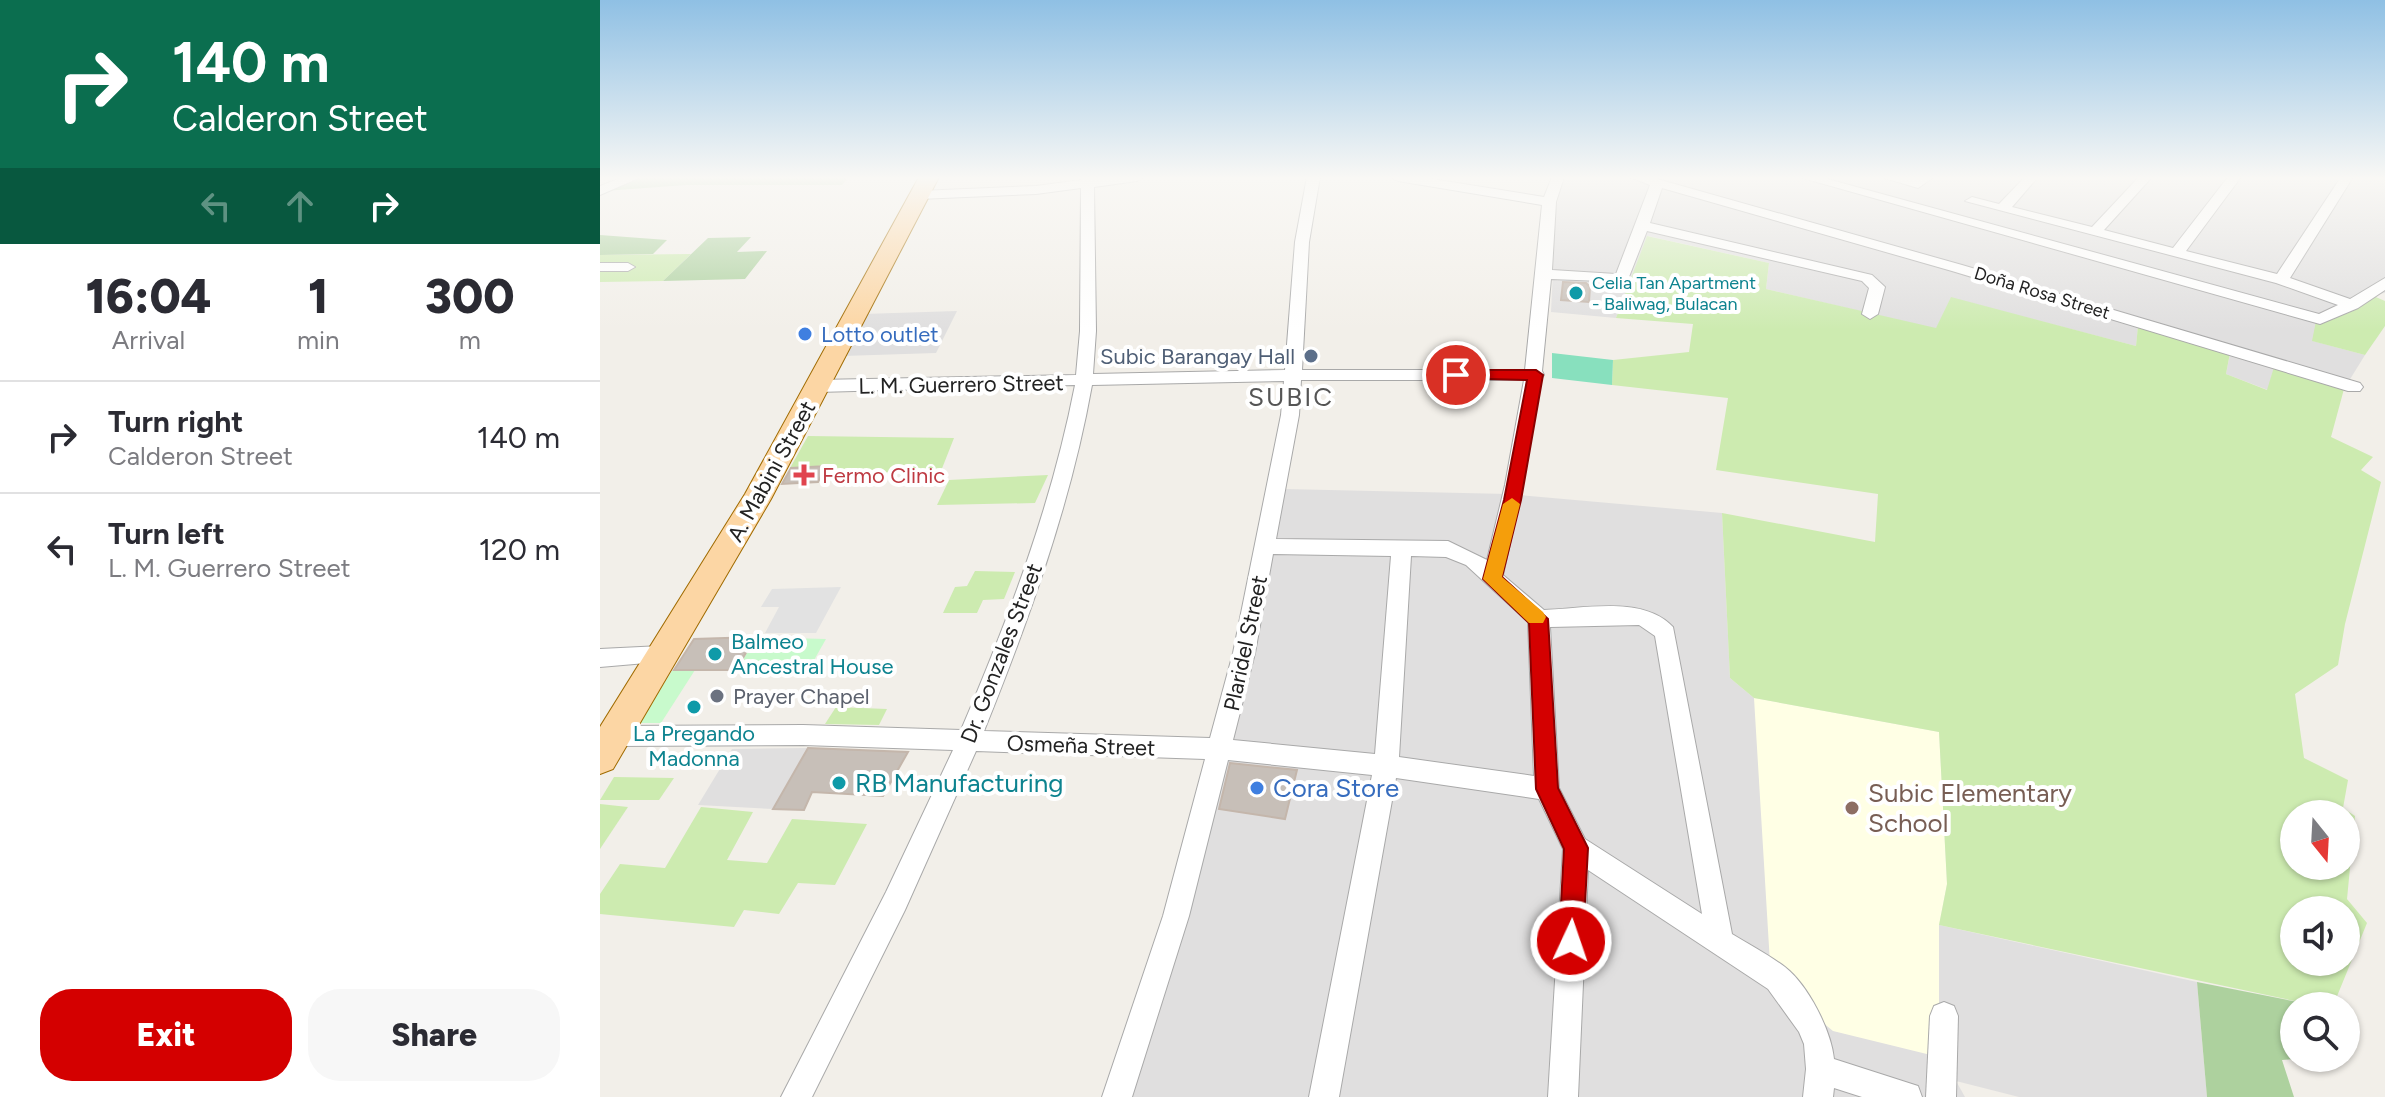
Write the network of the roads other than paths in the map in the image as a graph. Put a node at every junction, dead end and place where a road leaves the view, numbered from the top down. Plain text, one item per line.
1 (902, 228) edge
2 (1088, 228) edge
3 (1304, 228) edge
4 (1548, 228) edge
5 (1640, 228) edge
6 (1655, 228) edge
7 (1817, 228) edge
8 (1991, 228) edge
9 (2081, 228) edge
10 (2099, 228) edge
11 (2196, 228) edge
12 (2314, 228) edge
13 (2095, 232) junction
14 (2177, 253) junction
15 (600, 267) edge
16 (628, 267) dead end
17 (1546, 274) junction
18 (2281, 280) junction
19 (2385, 283) edge
20 (2352, 305) junction
21 (1870, 314) dead end
22 (1293, 375) junction
23 (1536, 375) junction
24 (1084, 381) junction
25 (818, 386) junction
26 (2354, 387) dead end
27 (1265, 546) junction
28 (1402, 547) junction
29 (1492, 579) junction
30 (1539, 619) junction
31 (661, 655) junction
32 (600, 658) edge
33 (969, 741) junction
34 (607, 747) edge
35 (1221, 749) junction
36 (1386, 766) junction
37 (1547, 789) junction
38 (1576, 848) junction
39 (1720, 939) junction
40 (1944, 1016) dead end
41 (1819, 1083) edge
42 (796, 1097) edge
43 (1117, 1097) edge
44 (1324, 1097) edge
45 (1563, 1097) edge
46 (1907, 1097) edge
47 (1941, 1097) edge

1 - 25 main road, A. Mabini Street
2 - 24 street, Dr. Gonzales Street
3 - 22 street, Plaridel Street
4 - 17 street
5 - 17 street
6 - 21 street
7 - 26 street, Doña Rosa Street
8 - 20 street
9 - 13 street
10 - 13 street
11 - 14 street
12 - 18 street
13 - 14 street
14 - 18 street
15 - 16 street
17 - 23 street
18 - 20 street
19 - 20 street
22 - 23 street, L. M. Guerrero Street
22 - 24 street, L. M. Guerrero Street
22 - 27 street, Plaridel Street
23 - 29 street
24 - 25 street, L. M. Guerrero Street
24 - 33 street, Dr. Gonzales Street
25 - 31 main road, A. Mabini Street
27 - 28 street
27 - 35 street, Plaridel Street
28 - 29 street
28 - 36 street
29 - 30 street
30 - 37 street
30 - 39 street
31 - 32 street
31 - 34 main road, A. Mabini Street
33 - 34 street, Osmeña Street
33 - 35 street, Osmeña Street
33 - 42 street, Dr. Gonzales Street
35 - 36 street, Osmeña Street
35 - 43 street, Plaridel Street
36 - 37 street, Osmeña Street
36 - 44 street
37 - 38 street
38 - 39 street
38 - 45 street
39 - 41 street
40 - 47 street
41 - 46 street

